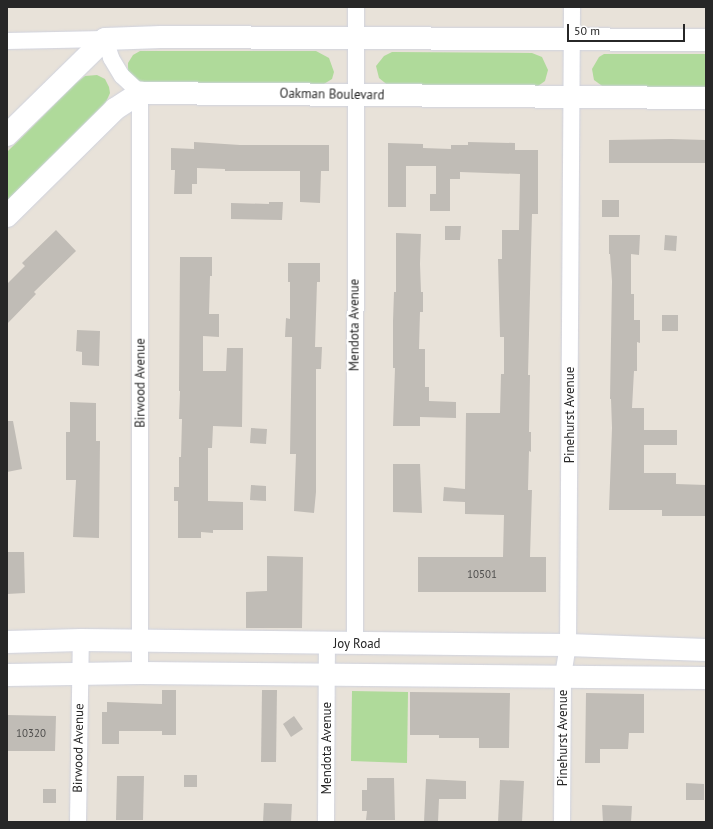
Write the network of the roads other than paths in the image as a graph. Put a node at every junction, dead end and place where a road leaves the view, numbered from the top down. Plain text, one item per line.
1 (356, 7) edge
2 (572, 7) edge
3 (356, 38) junction
4 (105, 39) junction
5 (572, 39) junction
6 (706, 40) edge
7 (7, 41) edge
8 (140, 93) junction
9 (356, 96) junction
10 (571, 97) junction
11 (706, 98) edge
12 (7, 136) edge
13 (7, 216) edge
14 (81, 640) junction
15 (141, 641) junction
16 (7, 642) edge
17 (327, 644) junction
18 (355, 644) junction
19 (568, 646) junction
20 (706, 650) edge
21 (140, 673) junction
22 (79, 674) junction
23 (327, 674) junction
24 (7, 675) edge
25 (563, 676) junction
26 (706, 678) edge
27 (78, 822) edge
28 (326, 822) edge
29 (562, 822) edge

1 - 3 street, Mendota Avenue
2 - 5 street, Pinehurst Avenue
3 - 4 street
3 - 5 street
3 - 9 street, Mendota Avenue
4 - 7 street
4 - 8 street
4 - 12 street
5 - 6 street
5 - 10 street, Pinehurst Avenue
8 - 9 street, Oakman Boulevard
8 - 13 street
8 - 15 street, Birwood Avenue
9 - 10 street, Oakman Boulevard
9 - 18 street, Mendota Avenue
10 - 11 street, Oakman Boulevard
10 - 19 street, Pinehurst Avenue
14 - 15 street, Joy Road
14 - 16 street, Joy Road
14 - 22 street, Birwood Avenue
15 - 17 street, Joy Road
15 - 21 street, Birwood Avenue
17 - 18 street, Joy Road
17 - 23 street, Mendota Avenue
18 - 19 street, Joy Road
19 - 20 street, Joy Road
19 - 25 street, Pinehurst Avenue
21 - 22 street
21 - 23 street
22 - 24 street
22 - 27 street, Birwood Avenue
23 - 25 street
23 - 28 street, Mendota Avenue
25 - 26 street
25 - 29 street, Pinehurst Avenue

